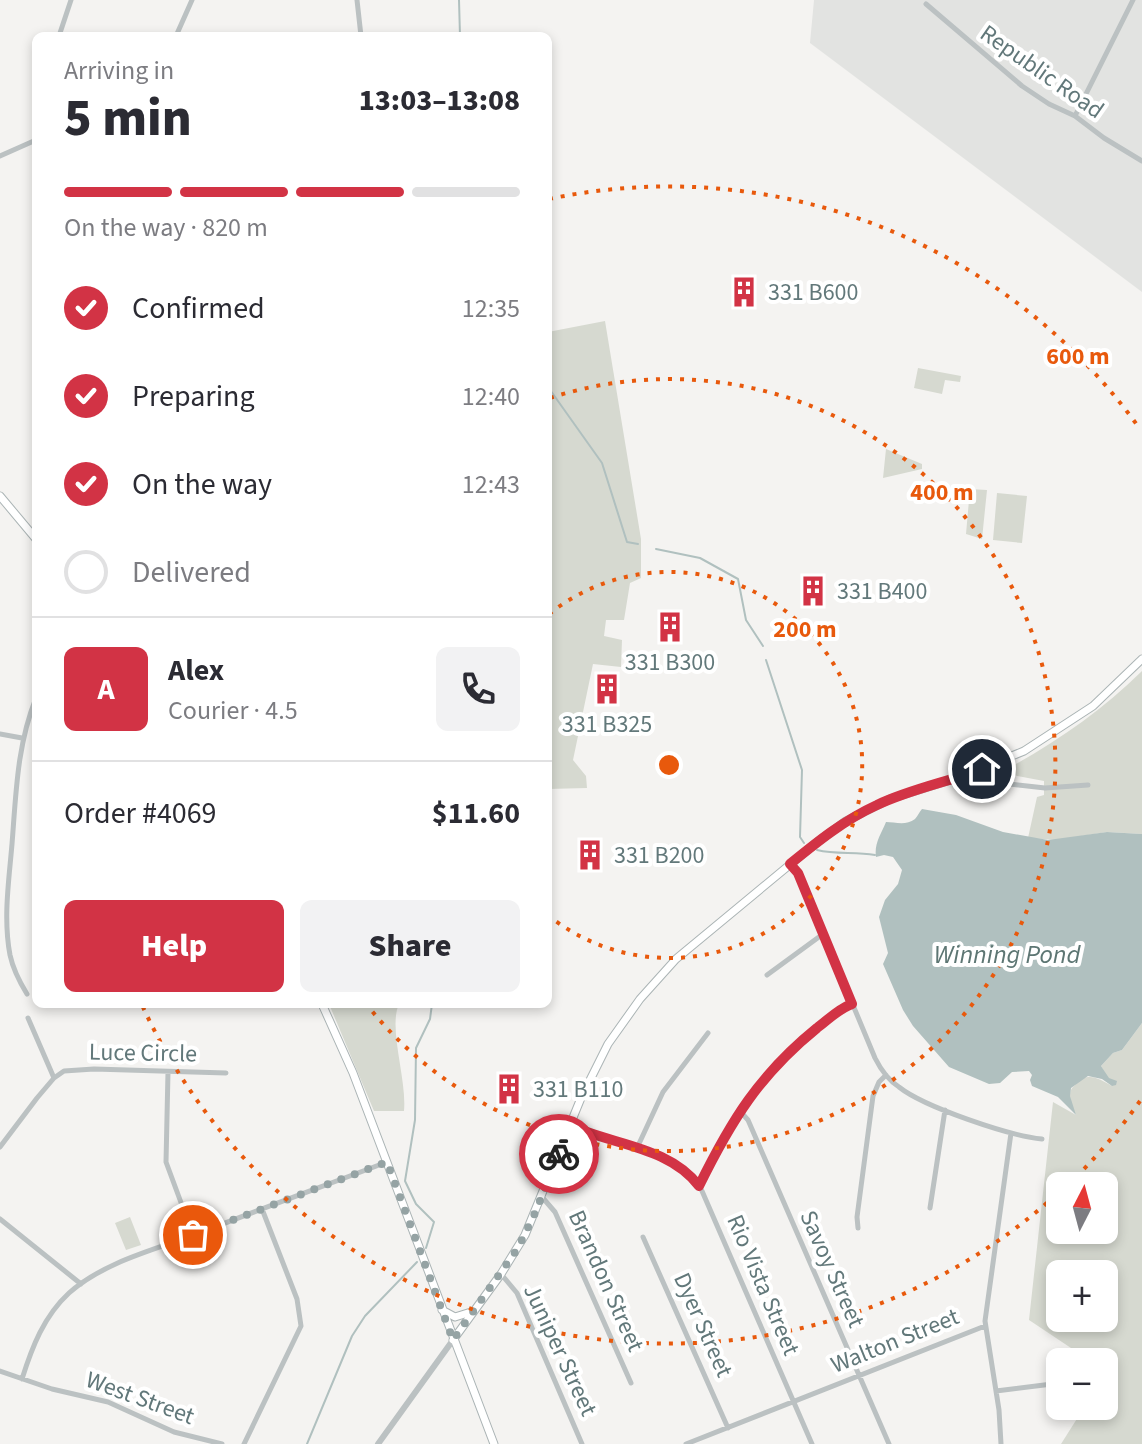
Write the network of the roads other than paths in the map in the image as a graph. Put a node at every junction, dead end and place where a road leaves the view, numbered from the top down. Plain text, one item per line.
1 (71, 0) edge
2 (192, 0) edge
3 (357, 0) edge
4 (1133, 0) edge
5 (926, 4) dead end
6 (60, 32) edge
7 (178, 32) edge
8 (361, 32) edge
9 (1075, 116) junction
10 (32, 142) edge
11 (0, 156) edge
12 (1142, 161) edge
13 (0, 496) edge
14 (32, 534) edge
15 (1142, 659) edge
16 (32, 709) edge
17 (0, 734) edge
18 (22, 738) junction
19 (982, 769) junction
20 (1088, 785) dead end
21 (790, 864) junction
22 (823, 934) junction
23 (767, 975) dead end
24 (27, 994) dead end
25 (852, 1004) junction
26 (324, 1008) edge
27 (28, 1018) dead end
28 (708, 1033) dead end
29 (168, 1072) junction
30 (226, 1073) dead end
31 (886, 1075) junction
32 (54, 1078) junction
33 (739, 1110) junction
34 (945, 1110) junction
35 (570, 1125) junction
36 (1011, 1133) junction
37 (1042, 1139) dead end
38 (0, 1147) edge
39 (637, 1148) junction
40 (387, 1162) junction
41 (699, 1186) junction
42 (542, 1197) junction
43 (930, 1208) dead end
44 (262, 1209) junction
45 (0, 1219) edge
46 (858, 1228) dead end
47 (193, 1235) junction
48 (643, 1237) dead end
49 (501, 1274) junction
50 (81, 1284) junction
51 (442, 1310) junction
52 (473, 1312) junction
53 (985, 1326) junction
54 (453, 1340) junction
55 (0, 1371) edge
56 (859, 1374) junction
57 (22, 1379) junction
58 (631, 1383) dead end
59 (1046, 1385) edge
60 (996, 1391) junction
61 (793, 1401) junction
62 (728, 1428) junction
63 (222, 1444) edge
64 (244, 1444) edge
65 (378, 1444) edge
66 (494, 1444) edge
67 (582, 1444) edge
68 (686, 1444) edge
69 (812, 1444) edge
70 (889, 1444) edge
71 (1001, 1444) edge

1 - 6 street
2 - 7 street
3 - 8 street
4 - 9 street
5 - 9 street, Republic Road
9 - 12 street, Republic Road
10 - 11 street
13 - 14 main road
15 - 19 main road
16 - 18 street
17 - 18 street
18 - 24 street
19 - 20 street
19 - 21 main road
21 - 22 street
21 - 35 main road
22 - 23 street
22 - 25 street
25 - 31 street
25 - 33 street
26 - 40 main road
27 - 32 street
28 - 39 street
29 - 30 street, Luce Circle
29 - 32 street, Luce Circle
29 - 47 street
31 - 34 street
31 - 46 street
32 - 38 street
33 - 41 street
33 - 56 street, Savoy Street
34 - 36 street
34 - 43 street
35 - 39 street, Rio Vista Street
35 - 42 main road
36 - 37 street
36 - 53 street
39 - 41 street, Rio Vista Street
40 - 44 street
40 - 51 main road
41 - 61 street, Rio Vista Street
42 - 49 main road
42 - 58 street, Brandon Street
44 - 47 street
44 - 64 street
45 - 50 street
47 - 50 street
48 - 62 street, Dyer Street
49 - 52 main road
49 - 67 street, Juniper Street
50 - 57 street
51 - 52 main road
51 - 54 main road
52 - 54 main road
53 - 56 street, Walton Street
53 - 60 street
54 - 65 street
54 - 66 main road
55 - 57 street, West Street
56 - 61 street, Walton Street
56 - 70 street, Savoy Street
57 - 63 street, West Street
59 - 60 street
60 - 71 street
61 - 62 street, Walton Street
61 - 69 street, Rio Vista Street
62 - 68 street, Walton Street

